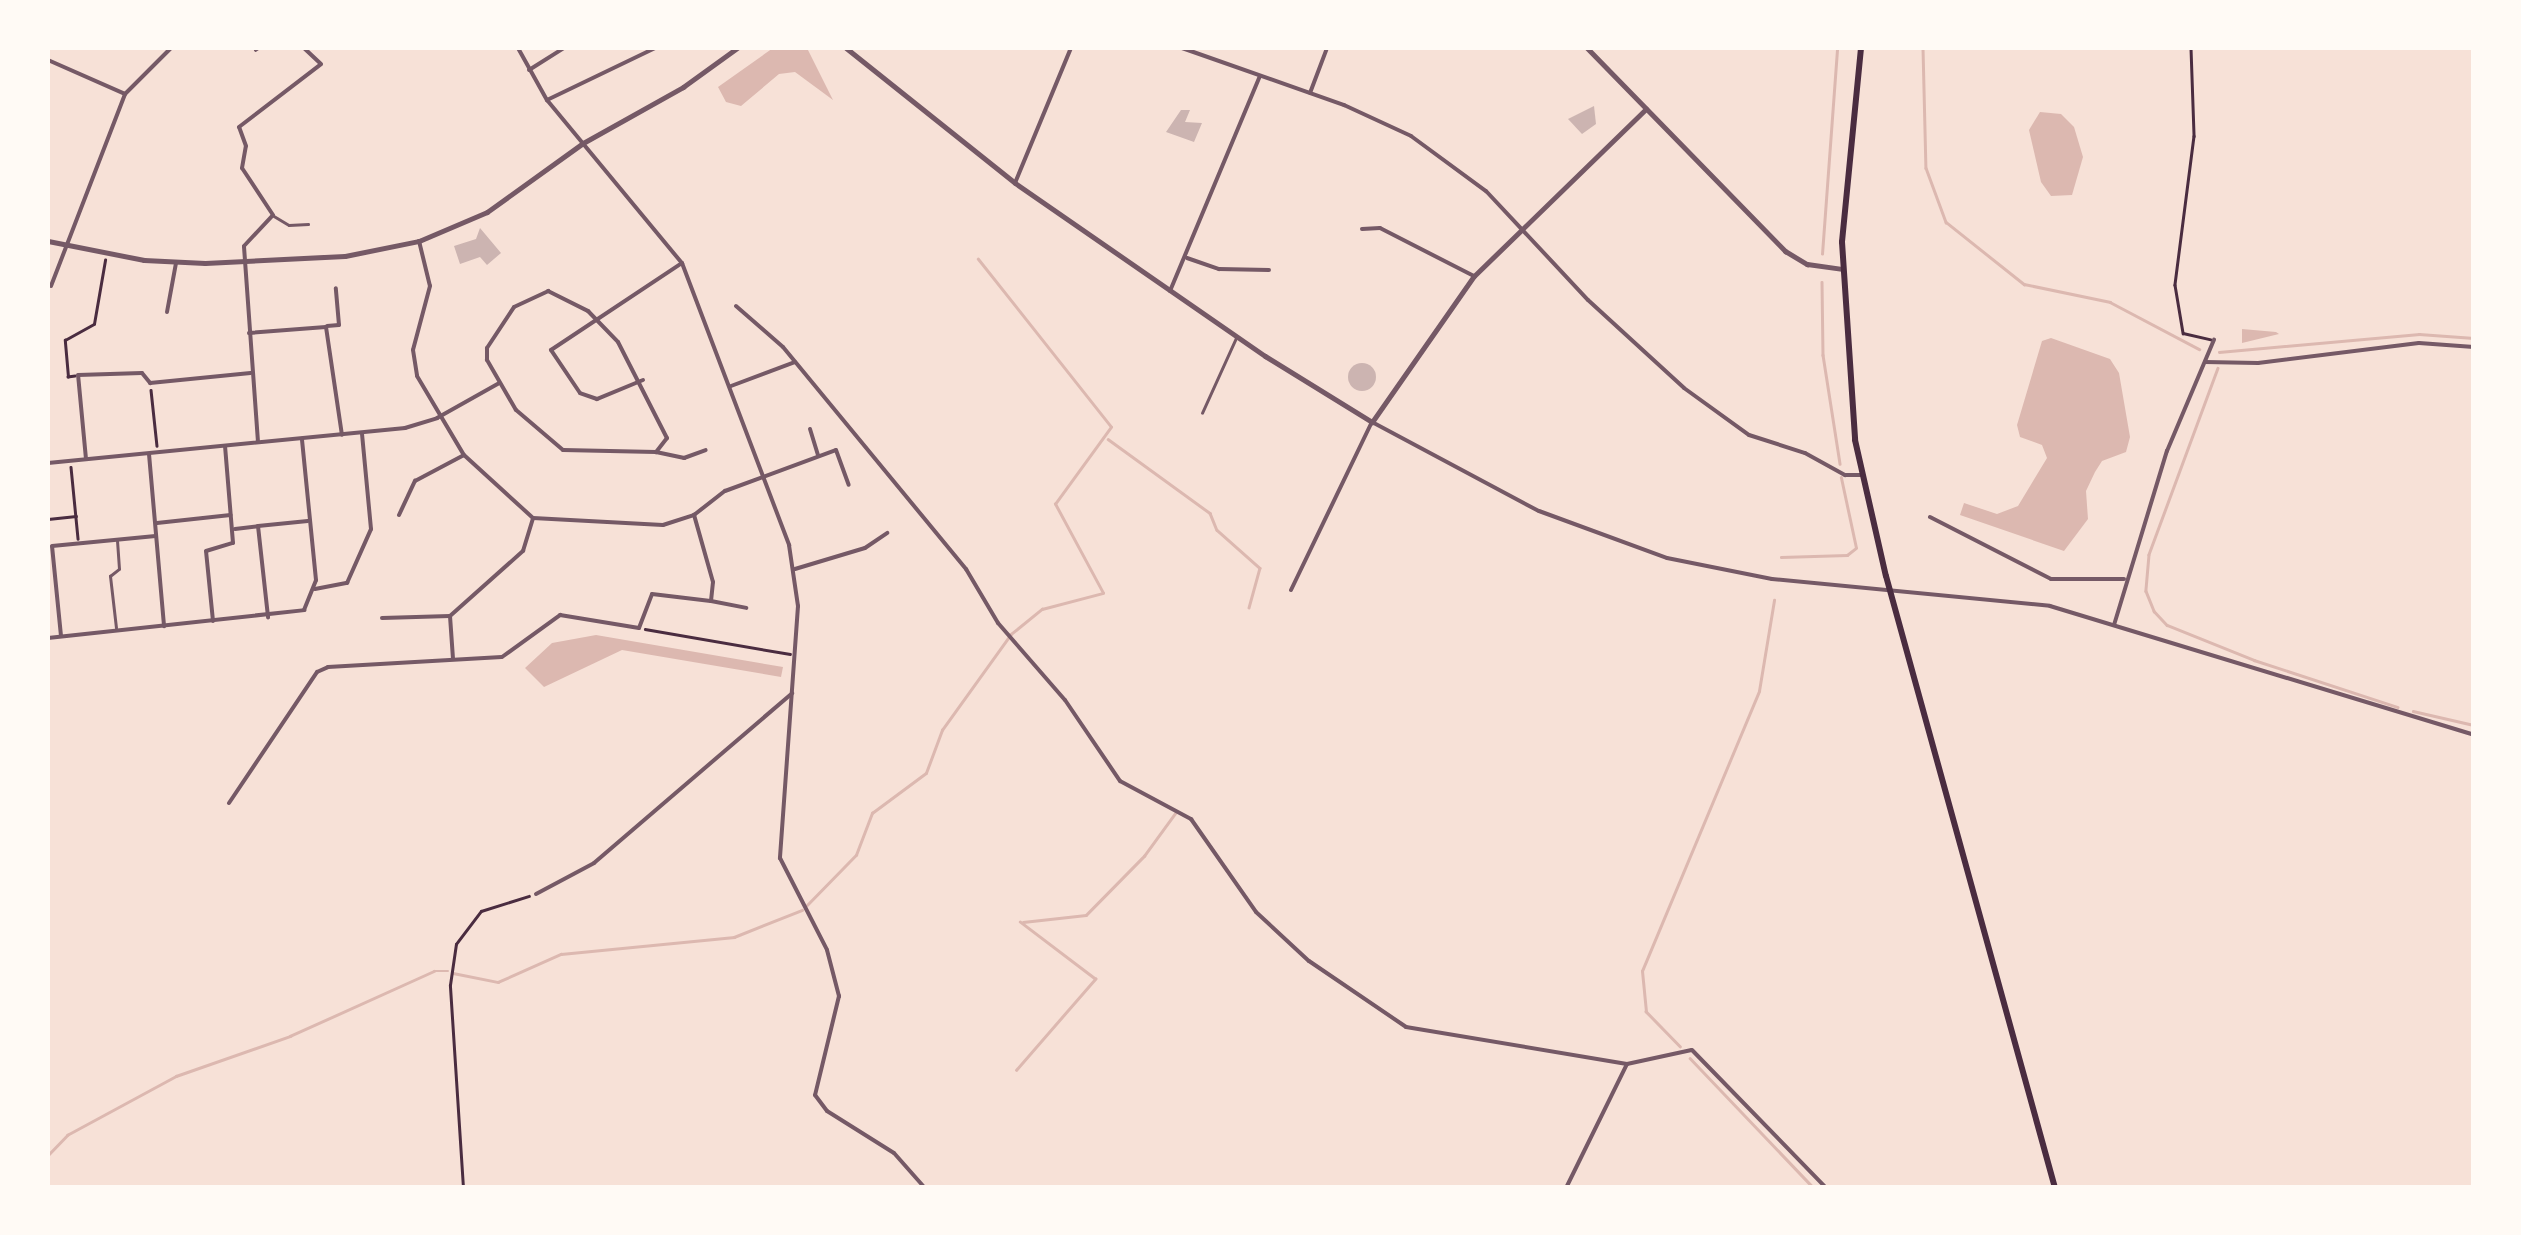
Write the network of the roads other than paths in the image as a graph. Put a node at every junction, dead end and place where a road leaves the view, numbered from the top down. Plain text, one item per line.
1 (171, 48) edge
2 (304, 48) edge
3 (518, 48) edge
4 (564, 48) edge
5 (654, 48) edge
6 (738, 48) edge
7 (846, 48) edge
8 (1071, 48) edge
9 (1185, 48) edge
10 (1327, 48) edge
11 (1587, 48) edge
12 (1862, 48) edge
13 (48, 60) edge
14 (529, 70) junction
15 (1260, 76) junction
16 (1310, 92) junction
17 (125, 94) junction
18 (548, 100) junction
19 (1646, 109) junction
20 (583, 142) junction
21 (1015, 183) junction
22 (273, 215) junction
23 (308, 224) dead end
24 (1524, 227) junction
25 (1362, 229) dead end
26 (418, 240) junction
27 (48, 241) edge
28 (65, 245) junction
29 (1188, 258) junction
30 (176, 262) junction
31 (245, 263) junction
32 (682, 263) junction
33 (1842, 269) junction
34 (1269, 270) dead end
35 (1474, 276) junction
36 (51, 286) dead end
37 (336, 288) dead end
38 (1170, 291) junction
39 (736, 306) dead end
40 (167, 312) dead end
41 (596, 318) junction
42 (326, 326) junction
43 (249, 333) junction
44 (1237, 337) junction
45 (2214, 340) road end
46 (2474, 347) edge
47 (795, 362) junction
48 (2204, 362) junction
49 (252, 373) junction
50 (643, 380) junction
51 (499, 383) junction
52 (730, 386) junction
53 (1202, 414) dead end
54 (438, 418) junction
55 (1372, 422) junction
56 (810, 429) dead end
57 (362, 434) junction
58 (342, 435) junction
59 (302, 439) junction
60 (258, 442) junction
61 (225, 446) junction
62 (706, 450) dead end
63 (656, 452) junction
64 (149, 454) junction
65 (464, 456) junction
66 (818, 456) junction
67 (86, 459) junction
68 (48, 463) edge
69 (1862, 475) junction
70 (764, 477) junction
71 (849, 484) dead end
72 (232, 515) junction
73 (400, 515) dead end
74 (694, 515) junction
75 (1930, 517) dead end
76 (533, 518) junction
77 (308, 521) junction
78 (155, 523) junction
79 (258, 526) junction
80 (232, 530) junction
81 (887, 534) dead end
82 (156, 536) junction
83 (117, 540) junction
84 (795, 569) junction
85 (2124, 579) junction
86 (315, 589) junction
87 (1291, 590) dead end
88 (712, 601) junction
89 (746, 608) dead end
90 (450, 616) junction
91 (268, 617) junction
92 (382, 618) dead end
93 (214, 622) junction
94 (2114, 624) junction
95 (164, 626) junction
96 (117, 631) junction
97 (61, 636) junction
98 (48, 638) edge
99 (454, 659) junction
100 (792, 692) junction
101 (2474, 735) edge
102 (228, 803) dead end
103 (536, 894) road end
104 (1626, 1064) junction
105 (925, 1188) edge
106 (1566, 1188) edge
107 (1826, 1188) edge
108 (2055, 1188) edge

1 - 17 street
2 - 22 street
3 - 14 street
4 - 14 street
5 - 18 street
6 - 20 street
7 - 21 street
8 - 21 street
9 - 15 street
10 - 16 street
11 - 19 street
12 - 33 main road
13 - 17 street
14 - 18 street
15 - 16 street
15 - 29 street
16 - 24 street
17 - 28 street
18 - 20 street
19 - 24 street
19 - 33 street
20 - 26 street
20 - 32 street
21 - 38 street
22 - 23 lane
22 - 31 street
24 - 35 street
24 - 69 street
25 - 35 street
26 - 31 street
26 - 54 street
27 - 28 street
28 - 30 street
28 - 36 street
29 - 34 street
29 - 38 street
30 - 31 street
30 - 40 street
31 - 43 street
32 - 41 street
32 - 52 street
33 - 69 main road
35 - 55 street
37 - 42 street
38 - 44 street
39 - 47 street
41 - 50 street
41 - 50 street
41 - 51 street
42 - 43 street
42 - 58 street
43 - 49 street
44 - 53 lane
44 - 55 street
45 - 48 street
46 - 48 street
47 - 52 street
47 - 104 street
48 - 85 street
49 - 60 street
49 - 67 street
50 - 63 street
51 - 54 street
51 - 63 street
52 - 70 street
54 - 57 street
54 - 65 street
55 - 87 street
55 - 94 street
56 - 66 street
57 - 58 street
57 - 86 street
58 - 59 street
59 - 60 street
59 - 77 street
60 - 61 street
61 - 64 street
61 - 72 street
62 - 63 street
64 - 67 street
64 - 78 street
65 - 73 street
65 - 76 street
66 - 70 street
66 - 71 street
67 - 68 street
69 - 108 main road
70 - 74 street
70 - 84 street
72 - 78 street
72 - 80 street
74 - 76 street
74 - 88 street
75 - 85 street
76 - 90 street
77 - 79 street
77 - 86 street
78 - 82 street
79 - 80 street
79 - 91 street
80 - 93 street
81 - 84 street
82 - 83 street
82 - 95 street
83 - 96 lane
83 - 97 street
84 - 100 street
85 - 94 street
86 - 91 street
88 - 89 street
88 - 99 street
90 - 92 street
90 - 99 street
91 - 93 street
93 - 95 street
94 - 101 street
95 - 96 street
96 - 97 street
97 - 98 street
99 - 102 street
100 - 103 street
100 - 105 street
104 - 106 street
104 - 107 street

